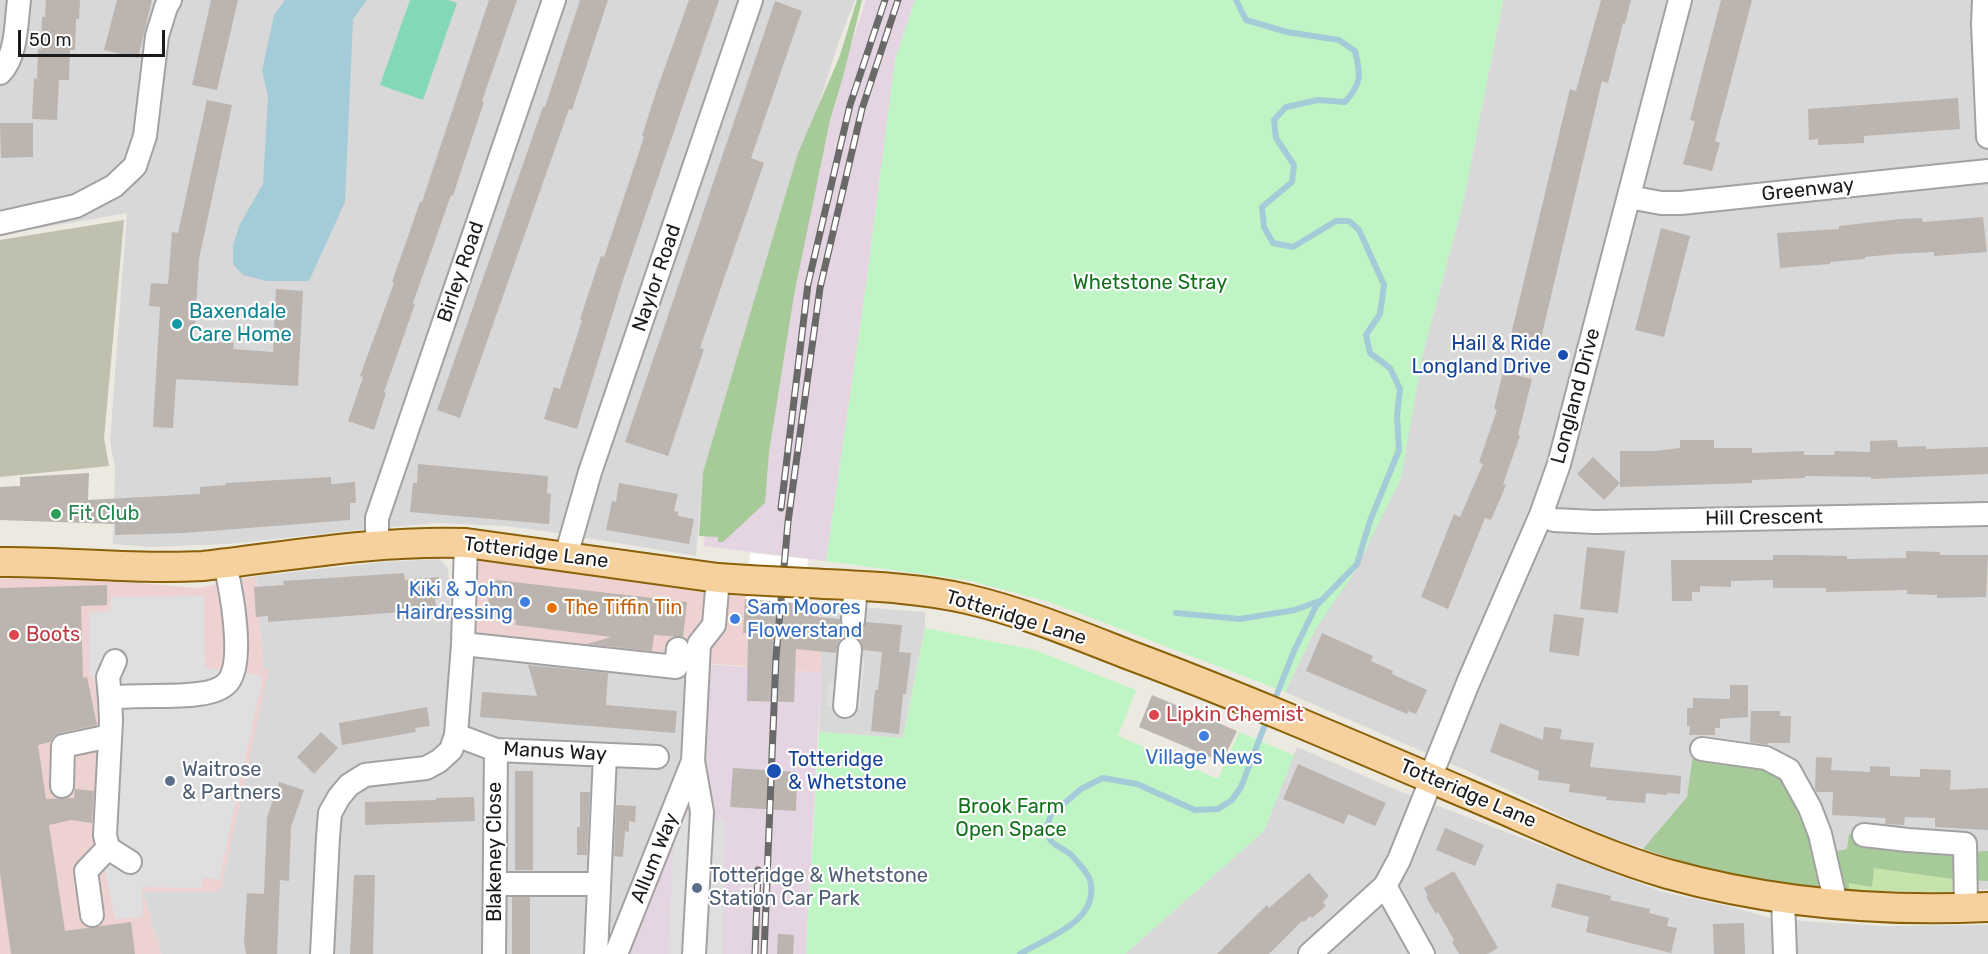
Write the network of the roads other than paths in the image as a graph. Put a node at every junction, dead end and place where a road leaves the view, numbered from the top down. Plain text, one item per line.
1 (19, 0) edge
2 (170, 0) edge
3 (554, 0) edge
4 (751, 0) edge
5 (1680, 0) edge
6 (1984, 0) edge
7 (0, 73) edge
8 (1988, 137) edge
9 (1988, 171) edge
10 (1629, 197) junction
11 (0, 223) edge
12 (1988, 514) edge
13 (1541, 515) junction
14 (466, 543) junction
15 (377, 545) junction
16 (566, 556) junction
17 (0, 562) edge
18 (225, 564) junction
19 (718, 578) junction
20 (856, 586) junction
21 (853, 620) dead end
22 (463, 645) junction
23 (678, 649) dead end
24 (850, 649) dead end
25 (115, 661) dead end
26 (110, 698) junction
27 (845, 706) dead end
28 (456, 735) junction
29 (110, 736) junction
30 (1702, 749) dead end
31 (496, 750) junction
32 (605, 755) junction
33 (657, 757) dead end
34 (693, 762) junction
35 (1431, 778) junction
36 (62, 786) dead end
37 (1864, 835) dead end
38 (108, 848) junction
39 (130, 862) dead end
40 (495, 884) junction
41 (599, 884) junction
42 (1385, 886) junction
43 (1783, 899) junction
44 (1836, 904) junction
45 (1977, 907) edge
46 (92, 915) dead end
47 (322, 954) edge
48 (494, 954) edge
49 (596, 954) edge
50 (616, 954) edge
51 (694, 954) edge
52 (1310, 954) edge
53 (1423, 954) edge
54 (1785, 954) edge

1 - 7 street
2 - 11 street
3 - 15 street, Birley Road
4 - 16 street, Naylor Road
5 - 10 street, Longland Drive
6 - 8 street
9 - 10 street, Greenway
10 - 13 street, Longland Drive
12 - 13 street, Hill Crescent
13 - 35 street, Longland Drive
14 - 15 main road, Totteridge Lane
14 - 16 main road, Totteridge Lane
14 - 22 street
15 - 18 main road, Totteridge Lane
16 - 19 main road, Totteridge Lane
17 - 18 main road, Totteridge Lane
18 - 26 street
19 - 20 main road, Totteridge Lane, bridge
19 - 34 street, Allum Way
20 - 21 street
20 - 35 main road, Totteridge Lane
22 - 23 street
22 - 28 street
24 - 27 street
25 - 26 street
26 - 29 street
28 - 31 street, Manus Way
28 - 47 street
29 - 36 street
29 - 38 street
30 - 44 street
31 - 32 street, Manus Way
31 - 40 street, Blakeney Close
32 - 33 street, Manus Way
32 - 41 street
34 - 50 street, Allum Way
34 - 51 street, Allum Way
35 - 42 street, Longland Drive
35 - 43 main road, Totteridge Lane
37 - 45 street
38 - 39 street
38 - 46 street
40 - 41 street
40 - 48 street, Blakeney Close
41 - 49 street
42 - 52 street, Longland Drive
42 - 53 street
43 - 44 main road, Totteridge Lane
43 - 54 street
44 - 45 main road, Totteridge Lane

